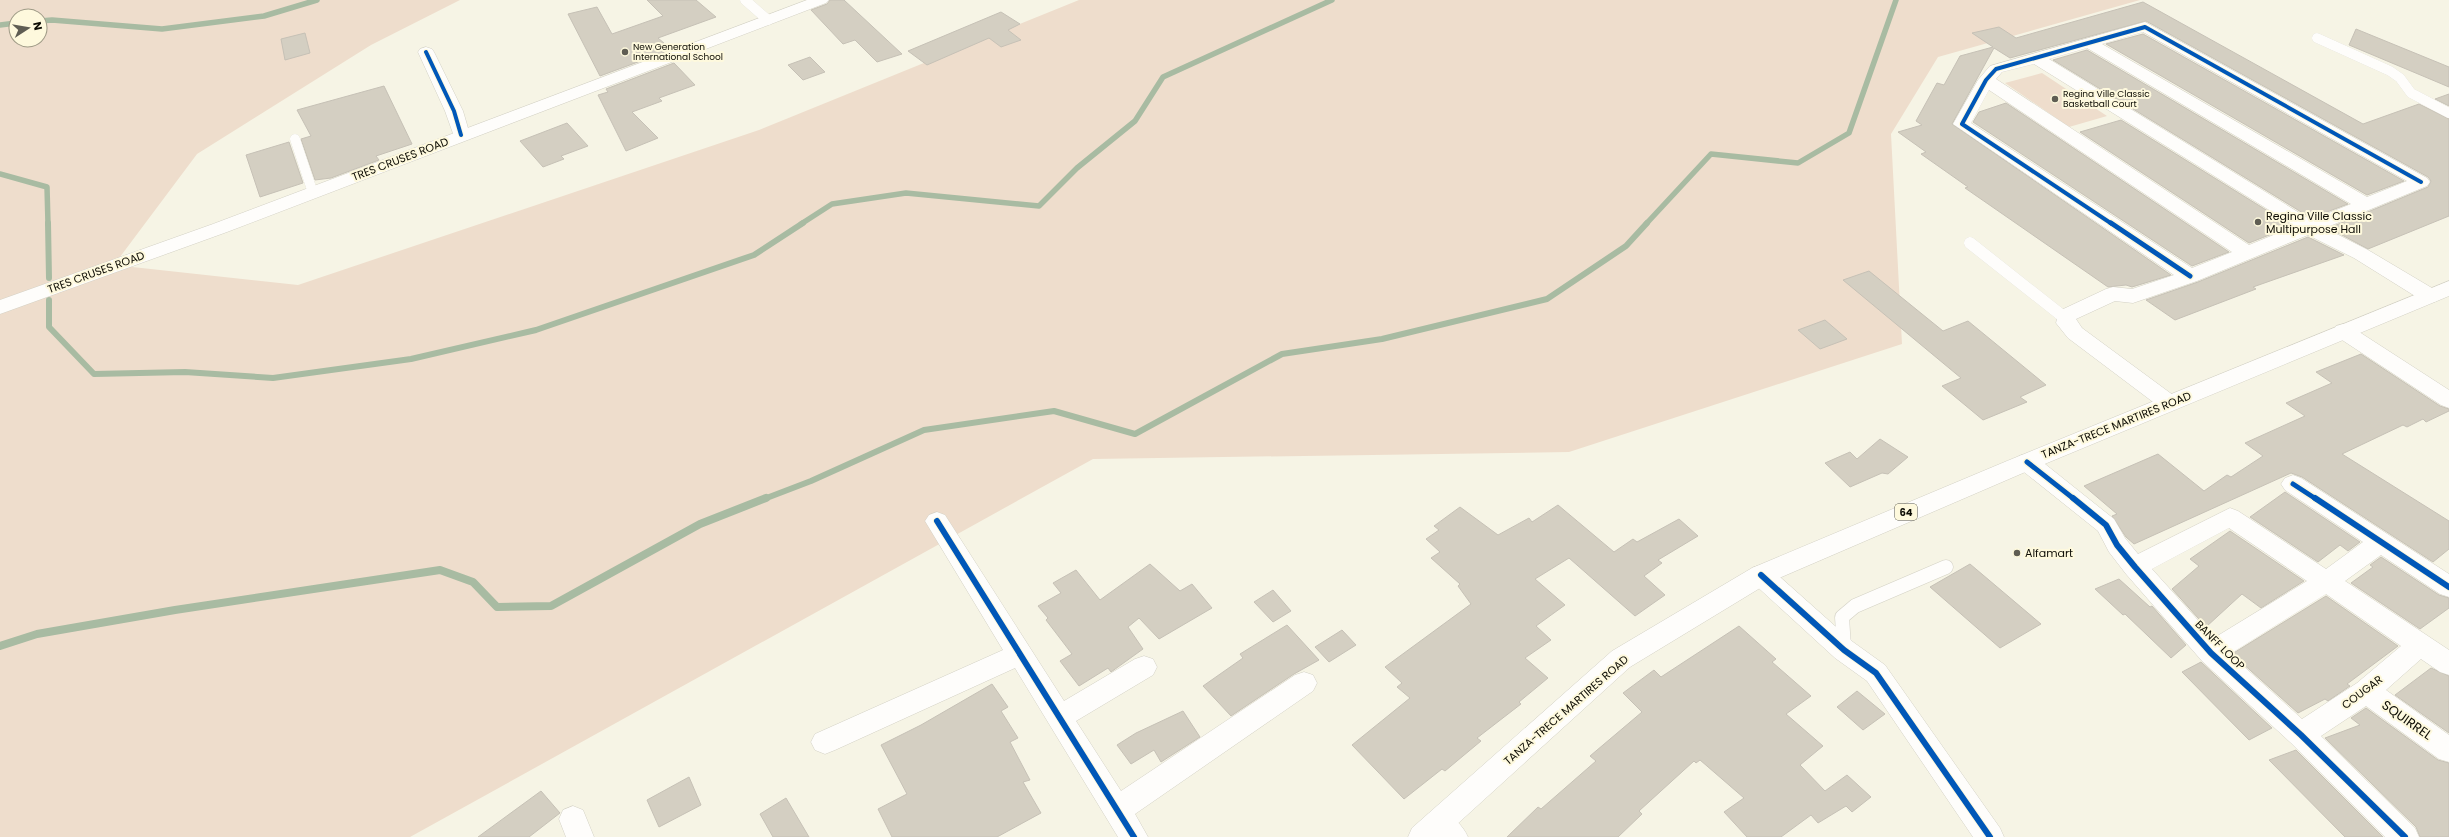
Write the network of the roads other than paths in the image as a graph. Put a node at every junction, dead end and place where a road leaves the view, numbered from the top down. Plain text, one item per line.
1 (745, 0) edge
2 (821, 0) edge
3 (768, 20) junction
4 (2317, 38) dead end
5 (2089, 43) junction
6 (426, 52) dead end
7 (2036, 58) junction
8 (1986, 80) junction
9 (2449, 113) edge
10 (461, 135) junction
11 (295, 139) dead end
12 (313, 193) junction
13 (2366, 205) junction
14 (2309, 227) junction
15 (1970, 243) dead end
16 (2248, 253) junction
17 (2190, 276) junction
18 (2433, 294) edge
19 (0, 306) edge
20 (2065, 318) junction
21 (2342, 331) junction
22 (2449, 400) edge
23 (2169, 403) junction
24 (2021, 464) junction
25 (2293, 484) dead end
26 (937, 521) dead end
27 (2380, 543) junction
28 (1946, 567) dead end
29 (2135, 567) junction
30 (1761, 575) junction
31 (2327, 581) junction
32 (2449, 587) edge
33 (2420, 645) junction
34 (1844, 650) junction
35 (2211, 653) junction
36 (1020, 654) junction
37 (2449, 664) edge
38 (1144, 667) dead end
39 (1304, 683) dead end
40 (2366, 690) junction
41 (1059, 717) junction
42 (2301, 734) junction
43 (825, 742) dead end
44 (2449, 750) edge
45 (1117, 810) junction
46 (1438, 832) edge
47 (1134, 837) edge
48 (1990, 837) edge
49 (2405, 837) edge

1 - 3 lane
2 - 3 street, TRES CRUSES ROAD
3 - 10 street, TRES CRUSES ROAD
4 - 9 lane
5 - 7 street
5 - 13 street
5 - 13 street
6 - 10 street
7 - 8 street
7 - 14 street
8 - 16 street
8 - 17 street
10 - 12 street, TRES CRUSES ROAD
11 - 12 lane
12 - 19 street, TRES CRUSES ROAD
13 - 14 street
14 - 16 street
14 - 18 street
15 - 20 lane
16 - 17 street
17 - 20 street
18 - 21 street, TANZA-TRECE MARTIRES ROAD / 64
20 - 23 street
21 - 22 street
21 - 23 street, TANZA-TRECE MARTIRES ROAD / 64
23 - 24 street, TANZA-TRECE MARTIRES ROAD / 64
24 - 29 street, BANFF LOOP
24 - 30 street, TANZA-TRECE MARTIRES ROAD / 64
25 - 27 street
26 - 36 street
27 - 31 street
27 - 32 street
28 - 34 lane
29 - 31 street
29 - 35 street, BANFF LOOP
30 - 34 street
30 - 46 street, TANZA-TRECE MARTIRES ROAD / 64
31 - 33 street
31 - 35 street
33 - 37 street
33 - 40 street, COUGAR
34 - 48 street
35 - 42 street, BANFF LOOP
36 - 41 street
36 - 43 street
38 - 41 street
39 - 45 street
40 - 42 street, COUGAR
40 - 44 street, SQUIRREL
41 - 45 street
42 - 49 street, BANFF LOOP
45 - 47 street

